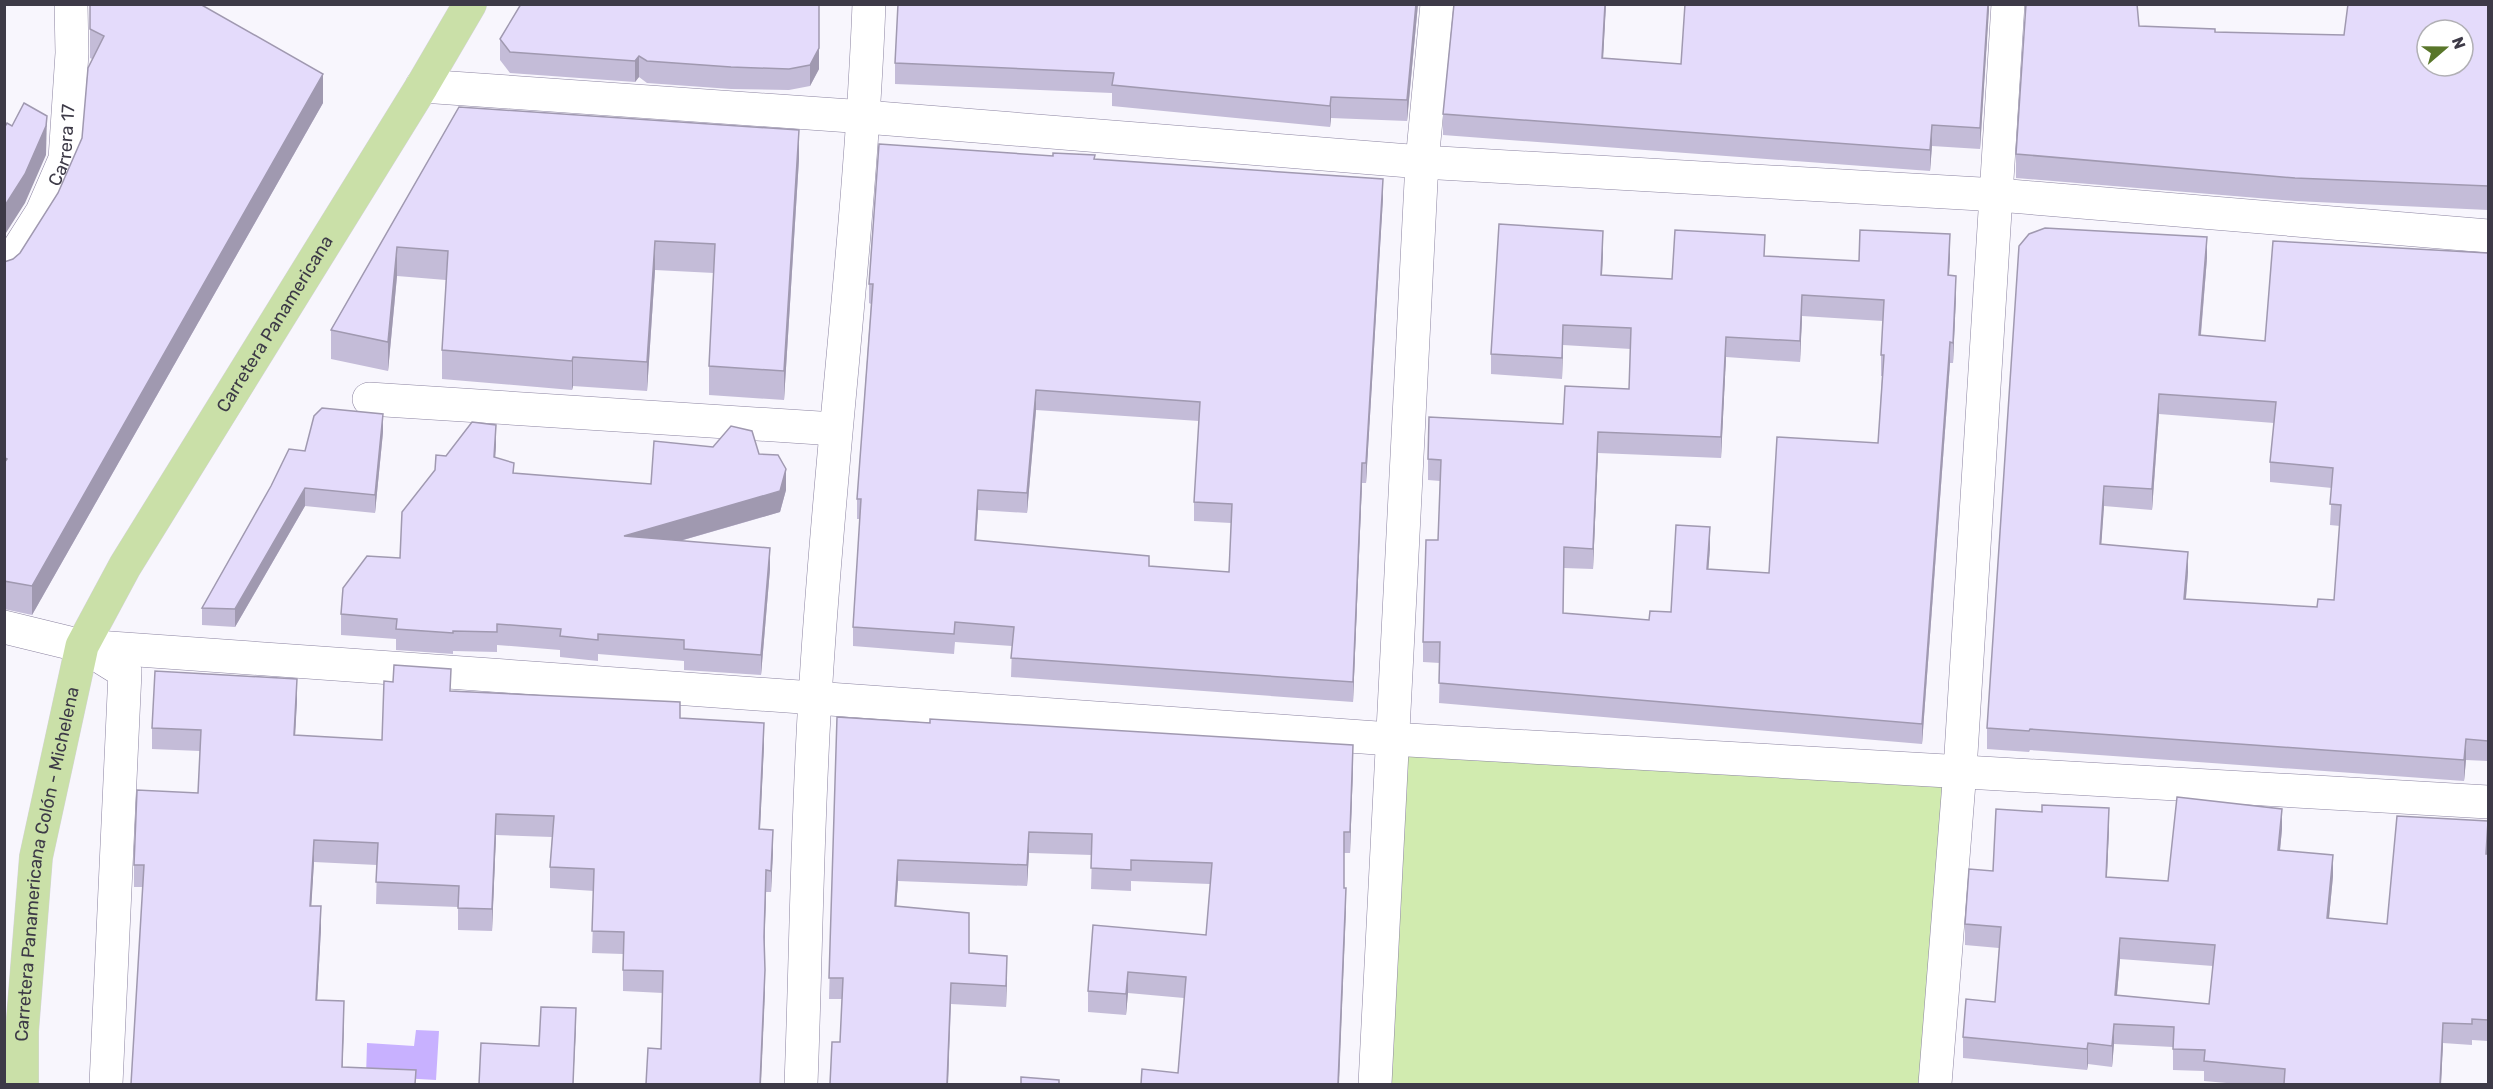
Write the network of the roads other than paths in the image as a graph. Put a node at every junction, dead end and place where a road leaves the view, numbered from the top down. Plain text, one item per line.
1 (71, 4) edge
2 (470, 4) edge
3 (869, 4) edge
4 (1437, 4) edge
5 (2008, 4) edge
6 (422, 86) junction
7 (865, 117) junction
8 (1422, 162) junction
9 (1998, 195) junction
10 (2488, 236) edge
11 (4, 272) edge
12 (369, 399) dead end
13 (836, 429) junction
14 (4, 627) edge
15 (82, 646) junction
16 (814, 699) junction
17 (1392, 739) junction
18 (1960, 770) junction
19 (2488, 802) edge
20 (22, 1084) edge
21 (106, 1084) edge
22 (801, 1084) edge
23 (1375, 1084) edge
24 (1935, 1084) edge

1 - 11 street, Carrera 17
2 - 6 main road, Carretera Panamericana
3 - 7 street
4 - 8 street
5 - 9 street
6 - 7 street
6 - 15 main road, Carretera Panamericana
7 - 8 street
7 - 13 street
8 - 9 street
8 - 17 street
9 - 10 street
9 - 18 street
12 - 13 street
13 - 16 street
14 - 15 street
15 - 16 street
15 - 20 main road, Carretera Panamericana Colón - Michelena
15 - 21 street
16 - 17 street
16 - 22 street
17 - 18 street
17 - 23 street
18 - 19 street
18 - 24 street

